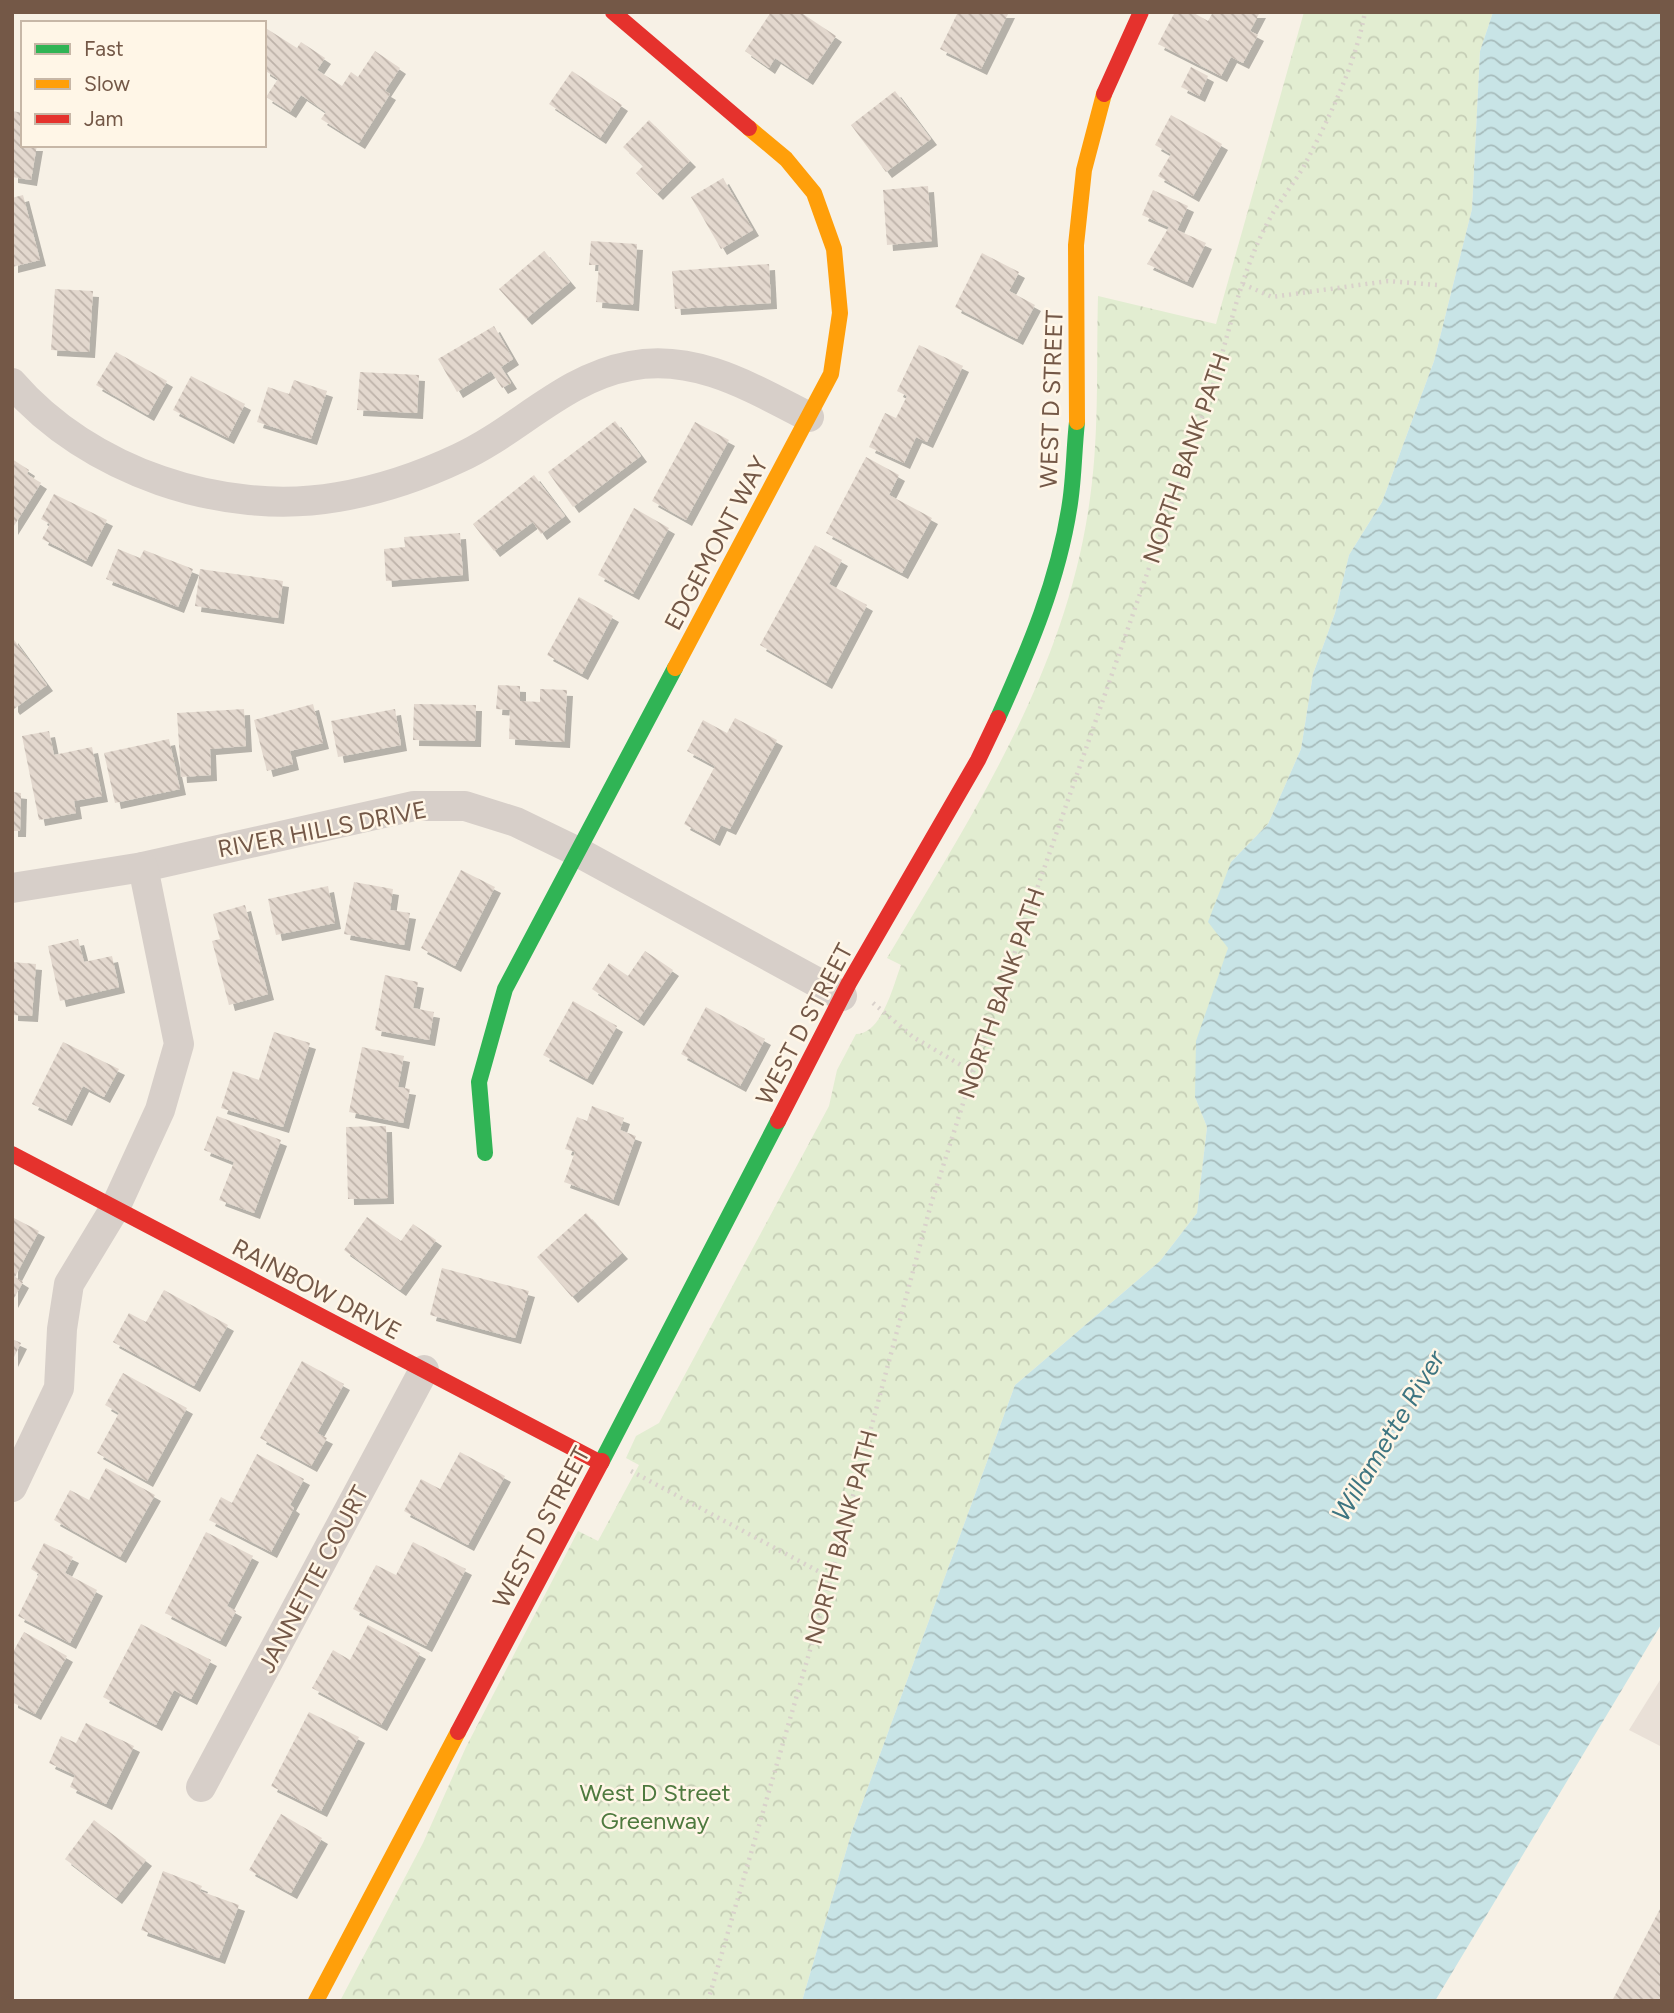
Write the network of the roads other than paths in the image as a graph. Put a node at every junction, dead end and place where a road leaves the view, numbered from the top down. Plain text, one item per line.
1 (612, 12) edge
2 (1141, 12) edge
3 (12, 383) edge
4 (809, 417) junction
5 (578, 852) junction
6 (143, 867) junction
7 (12, 888) edge
8 (845, 989) junction
9 (485, 1153) dead end
10 (12, 1154) edge
11 (116, 1209) junction
12 (424, 1370) junction
13 (601, 1463) junction
14 (12, 1487) edge
15 (201, 1787) dead end
16 (316, 2001) edge

1 - 4 street, EDGEMONT WAY
2 - 8 street, WEST D STREET
3 - 4 street
4 - 5 street, EDGEMONT WAY
5 - 6 street, RIVER HILLS DRIVE
5 - 8 street, RIVER HILLS DRIVE
5 - 9 street, EDGEMONT WAY
6 - 7 street, RIVER HILLS DRIVE
6 - 11 street
8 - 13 street, WEST D STREET
10 - 11 street, RAINBOW DRIVE
11 - 12 street, RAINBOW DRIVE
11 - 14 street
12 - 13 street, RAINBOW DRIVE
12 - 15 street, JANNETTE COURT
13 - 16 street, WEST D STREET

